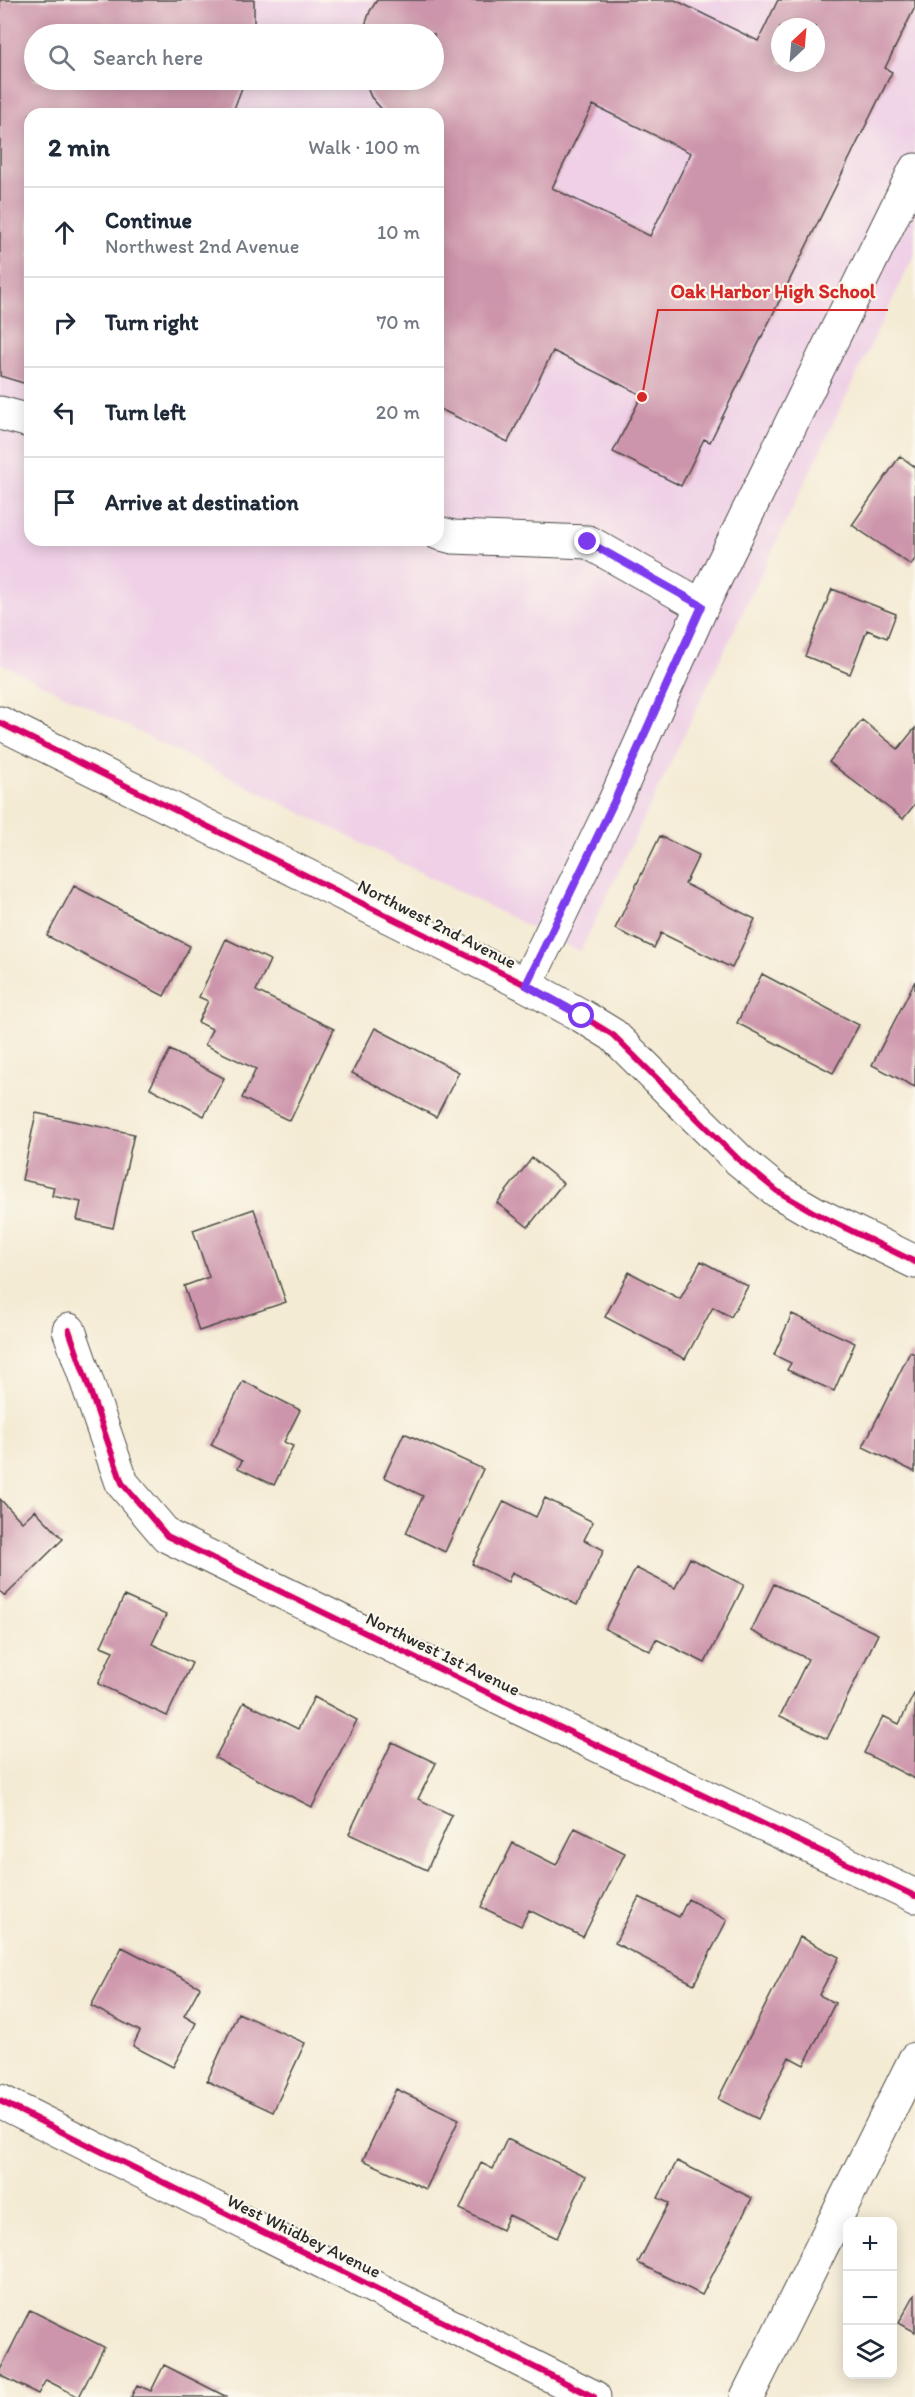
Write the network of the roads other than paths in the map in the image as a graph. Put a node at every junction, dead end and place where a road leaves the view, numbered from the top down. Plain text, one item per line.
1 (915, 170) edge
2 (0, 412) edge
3 (24, 419) edge
4 (444, 535) edge
5 (702, 606) junction
6 (0, 723) edge
7 (526, 985) junction
8 (915, 1262) edge
9 (69, 1330) dead end
10 (915, 1896) edge
11 (915, 2059) edge
12 (0, 2101) edge
13 (594, 2397) edge
14 (747, 2397) edge

1 - 5 street
2 - 3 street
4 - 5 street
5 - 7 street
6 - 7 street, Northwest 2nd Avenue
7 - 8 street, Northwest 2nd Avenue
9 - 10 street, Northwest 1st Avenue
11 - 14 street
12 - 13 street, West Whidbey Avenue

